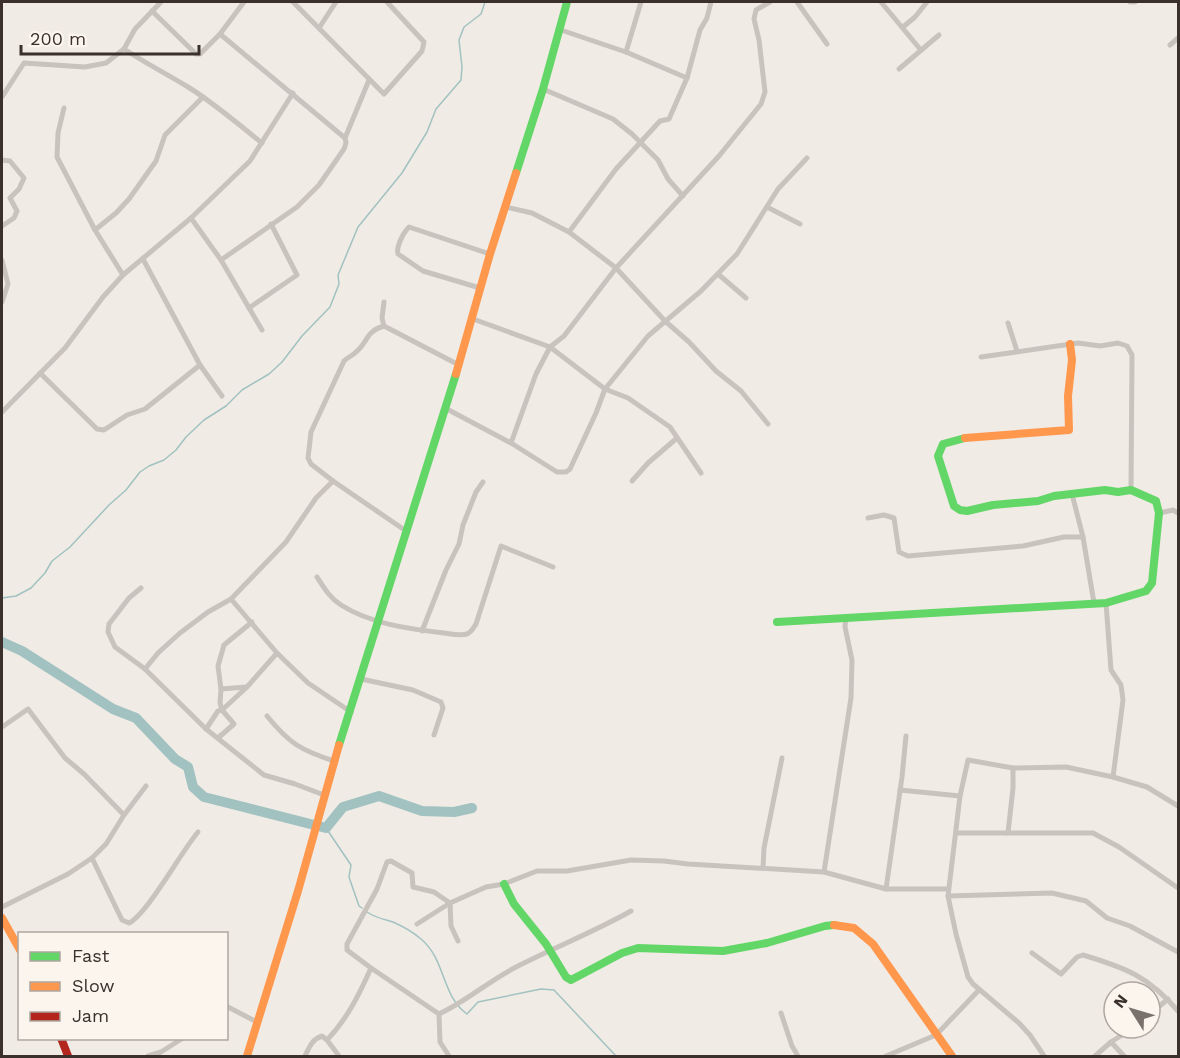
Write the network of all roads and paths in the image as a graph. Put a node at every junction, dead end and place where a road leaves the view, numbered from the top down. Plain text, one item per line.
1 (161, 2) edge
2 (244, 2) edge
3 (293, 2) edge
4 (336, 2) edge
5 (387, 2) edge
6 (567, 2) edge
7 (641, 2) edge
8 (711, 2) edge
9 (770, 2) edge
10 (797, 2) edge
11 (881, 2) edge
12 (927, 2) edge
13 (1130, 2) edge
14 (1135, 2) edge
15 (152, 11) junction
16 (903, 27) junction
17 (319, 28) junction
18 (558, 29) junction
19 (220, 34) junction
20 (939, 35) dead end
21 (1179, 38) edge
22 (827, 44) dead end
23 (1170, 45) dead end
24 (124, 49) junction
25 (921, 49) junction
26 (626, 52) junction
27 (899, 69) dead end
28 (687, 78) junction
29 (369, 80) junction
30 (543, 89) junction
31 (293, 93) junction
32 (2, 97) edge
33 (202, 97) junction
34 (64, 108) dead end
35 (345, 138) junction
36 (640, 141) junction
37 (262, 143) junction
38 (807, 158) dead end
39 (2, 160) edge
40 (682, 196) junction
41 (506, 207) junction
42 (767, 207) junction
43 (191, 218) junction
44 (271, 224) junction
45 (800, 224) dead end
46 (2, 226) edge
47 (95, 230) junction
48 (569, 232) junction
49 (490, 254) junction
50 (143, 259) junction
51 (2, 260) edge
52 (221, 260) junction
53 (616, 268) junction
54 (718, 274) junction
55 (123, 275) junction
56 (480, 288) junction
57 (746, 298) dead end
58 (2, 302) edge
59 (384, 302) dead end
60 (249, 308) junction
61 (473, 319) junction
62 (665, 321) junction
63 (1008, 323) dead end
64 (384, 326) junction
65 (262, 330) dead end
66 (1070, 344) junction
67 (550, 347) junction
68 (1017, 351) junction
69 (981, 357) dead end
70 (200, 365) junction
71 (459, 365) junction
72 (40, 374) junction
73 (605, 389) junction
74 (222, 396) dead end
75 (445, 408) junction
76 (2, 412) edge
77 (768, 424) dead end
78 (677, 438) junction
79 (511, 443) junction
80 (701, 472) dead end
81 (333, 481) junction
82 (632, 481) dead end
83 (483, 482) dead end
84 (1131, 490) junction
85 (1072, 495) junction
86 (1159, 513) junction
87 (1179, 513) edge
88 (868, 518) dead end
89 (406, 531) junction
90 (1083, 537) junction
91 (553, 567) dead end
92 (317, 577) dead end
93 (141, 588) dead end
94 (231, 599) junction
95 (1094, 603) junction
96 (1106, 603) junction
97 (846, 618) junction
98 (252, 622) junction
99 (379, 622) junction
100 (777, 622) dead end
101 (422, 631) junction
102 (277, 653) junction
103 (145, 669) junction
104 (361, 679) junction
105 (247, 687) junction
106 (221, 689) junction
107 (222, 710) junction
108 (351, 712) junction
109 (267, 716) dead end
110 (2, 727) edge
111 (206, 729) junction
112 (434, 735) dead end
113 (906, 735) dead end
114 (218, 738) junction
115 (782, 758) dead end
116 (334, 761) junction
117 (1013, 768) junction
118 (1113, 777) junction
119 (146, 786) dead end
120 (900, 790) junction
121 (324, 795) junction
122 (960, 796) junction
123 (1179, 806) edge
124 (124, 815) junction
125 (198, 832) dead end
126 (956, 833) junction
127 (1008, 833) junction
128 (92, 858) junction
129 (763, 868) junction
130 (824, 872) junction
131 (504, 884) junction
132 (1179, 888) edge
133 (948, 889) junction
134 (886, 890) junction
135 (948, 896) junction
136 (450, 903) junction
137 (2, 907) edge
138 (631, 911) dead end
139 (2, 918) edge
140 (417, 924) dead end
141 (458, 941) dead end
142 (18, 946) edge
143 (551, 951) junction
144 (1179, 952) edge
145 (1032, 953) dead end
146 (371, 968) junction
147 (979, 990) junction
148 (1168, 999) junction
149 (1162, 1004) edge
150 (228, 1007) edge
151 (1179, 1011) edge
152 (781, 1013) dead end
153 (439, 1014) junction
154 (257, 1022) junction
155 (936, 1035) junction
156 (62, 1040) edge
157 (180, 1040) edge
158 (327, 1040) junction
159 (1114, 1040) edge
160 (1111, 1042) junction
161 (68, 1056) edge
162 (148, 1056) edge
163 (247, 1056) edge
164 (305, 1056) edge
165 (339, 1056) edge
166 (449, 1056) edge
167 (798, 1056) edge
168 (886, 1056) edge
169 (952, 1056) edge
170 (1044, 1056) edge
171 (1095, 1056) edge
172 (1124, 1056) edge

1 - 15 street
2 - 19 street
3 - 17 street
4 - 17 street
5 - 29 street
6 - 18 street
7 - 26 street
8 - 28 street
9 - 40 street
10 - 22 street
11 - 16 street
12 - 16 street
13 - 14 street
15 - 19 street
15 - 24 street
16 - 25 street
17 - 29 street
18 - 26 street
18 - 30 street
19 - 31 street
20 - 25 street
21 - 23 street
24 - 32 street
24 - 33 street
25 - 27 street
26 - 28 street
28 - 36 street
29 - 35 street
30 - 36 street
30 - 41 street
31 - 35 street
31 - 37 street
33 - 37 street
33 - 47 street
34 - 47 street
35 - 44 street
36 - 40 street
36 - 48 street
37 - 43 street
38 - 42 street
39 - 46 street
40 - 53 street
41 - 48 street
41 - 49 street
42 - 45 street
42 - 54 street
43 - 50 street
43 - 52 street
44 - 52 street
44 - 60 street
47 - 55 street
48 - 53 street
49 - 56 street
49 - 56 street
50 - 55 street
50 - 70 street
51 - 58 street
52 - 60 street
53 - 62 street
53 - 67 street
54 - 57 street
54 - 62 street
55 - 72 street
56 - 61 street
59 - 64 street
60 - 65 street
61 - 67 street
61 - 71 street
62 - 73 street
62 - 77 street
63 - 68 street
64 - 71 street
64 - 81 street
66 - 68 street
66 - 84 street
66 - 85 street
67 - 73 street
67 - 79 street
68 - 69 street
70 - 72 street
70 - 74 street
71 - 75 street
72 - 76 street
73 - 78 street
73 - 79 street
75 - 79 street
75 - 89 street
78 - 80 street
78 - 82 street
81 - 89 street
81 - 94 street
83 - 101 street
84 - 85 street
84 - 86 street
85 - 90 street
86 - 87 street
86 - 96 street
88 - 90 street
89 - 99 street
90 - 95 street
91 - 101 street
92 - 99 street
93 - 103 street
94 - 98 street
94 - 103 street
95 - 96 street
95 - 97 street
96 - 118 street
97 - 100 street
97 - 130 street
98 - 102 street
98 - 106 street
99 - 101 street
99 - 104 street
102 - 105 street
102 - 108 street
103 - 111 street
104 - 108 street
104 - 112 street
105 - 106 street
105 - 107 street
106 - 107 street
107 - 111 street
107 - 114 street
108 - 116 street
109 - 116 street
110 - 124 street
111 - 114 street
113 - 120 street
114 - 121 street
115 - 129 street
116 - 121 street
117 - 118 street
117 - 122 street
117 - 127 street
118 - 123 street
119 - 124 street
120 - 122 street
120 - 134 street
121 - 154 street
122 - 126 street
124 - 128 street
125 - 128 street
126 - 127 street
126 - 133 street
127 - 132 street
128 - 137 street
129 - 130 street
129 - 131 street
130 - 134 street
131 - 136 street
131 - 143 street
133 - 134 street
133 - 135 street
135 - 144 street
135 - 147 street
136 - 140 street
136 - 141 street
136 - 146 street
138 - 143 street
139 - 142 street
143 - 153 street
143 - 155 street
145 - 148 street
146 - 153 street
146 - 158 street
147 - 155 street
147 - 170 street
148 - 149 street
148 - 151 street
150 - 154 street
152 - 167 street
153 - 166 street
154 - 163 street
155 - 168 street
155 - 169 street
156 - 161 street
157 - 162 street
158 - 164 street
158 - 165 street
159 - 160 street
160 - 171 street
160 - 172 street

